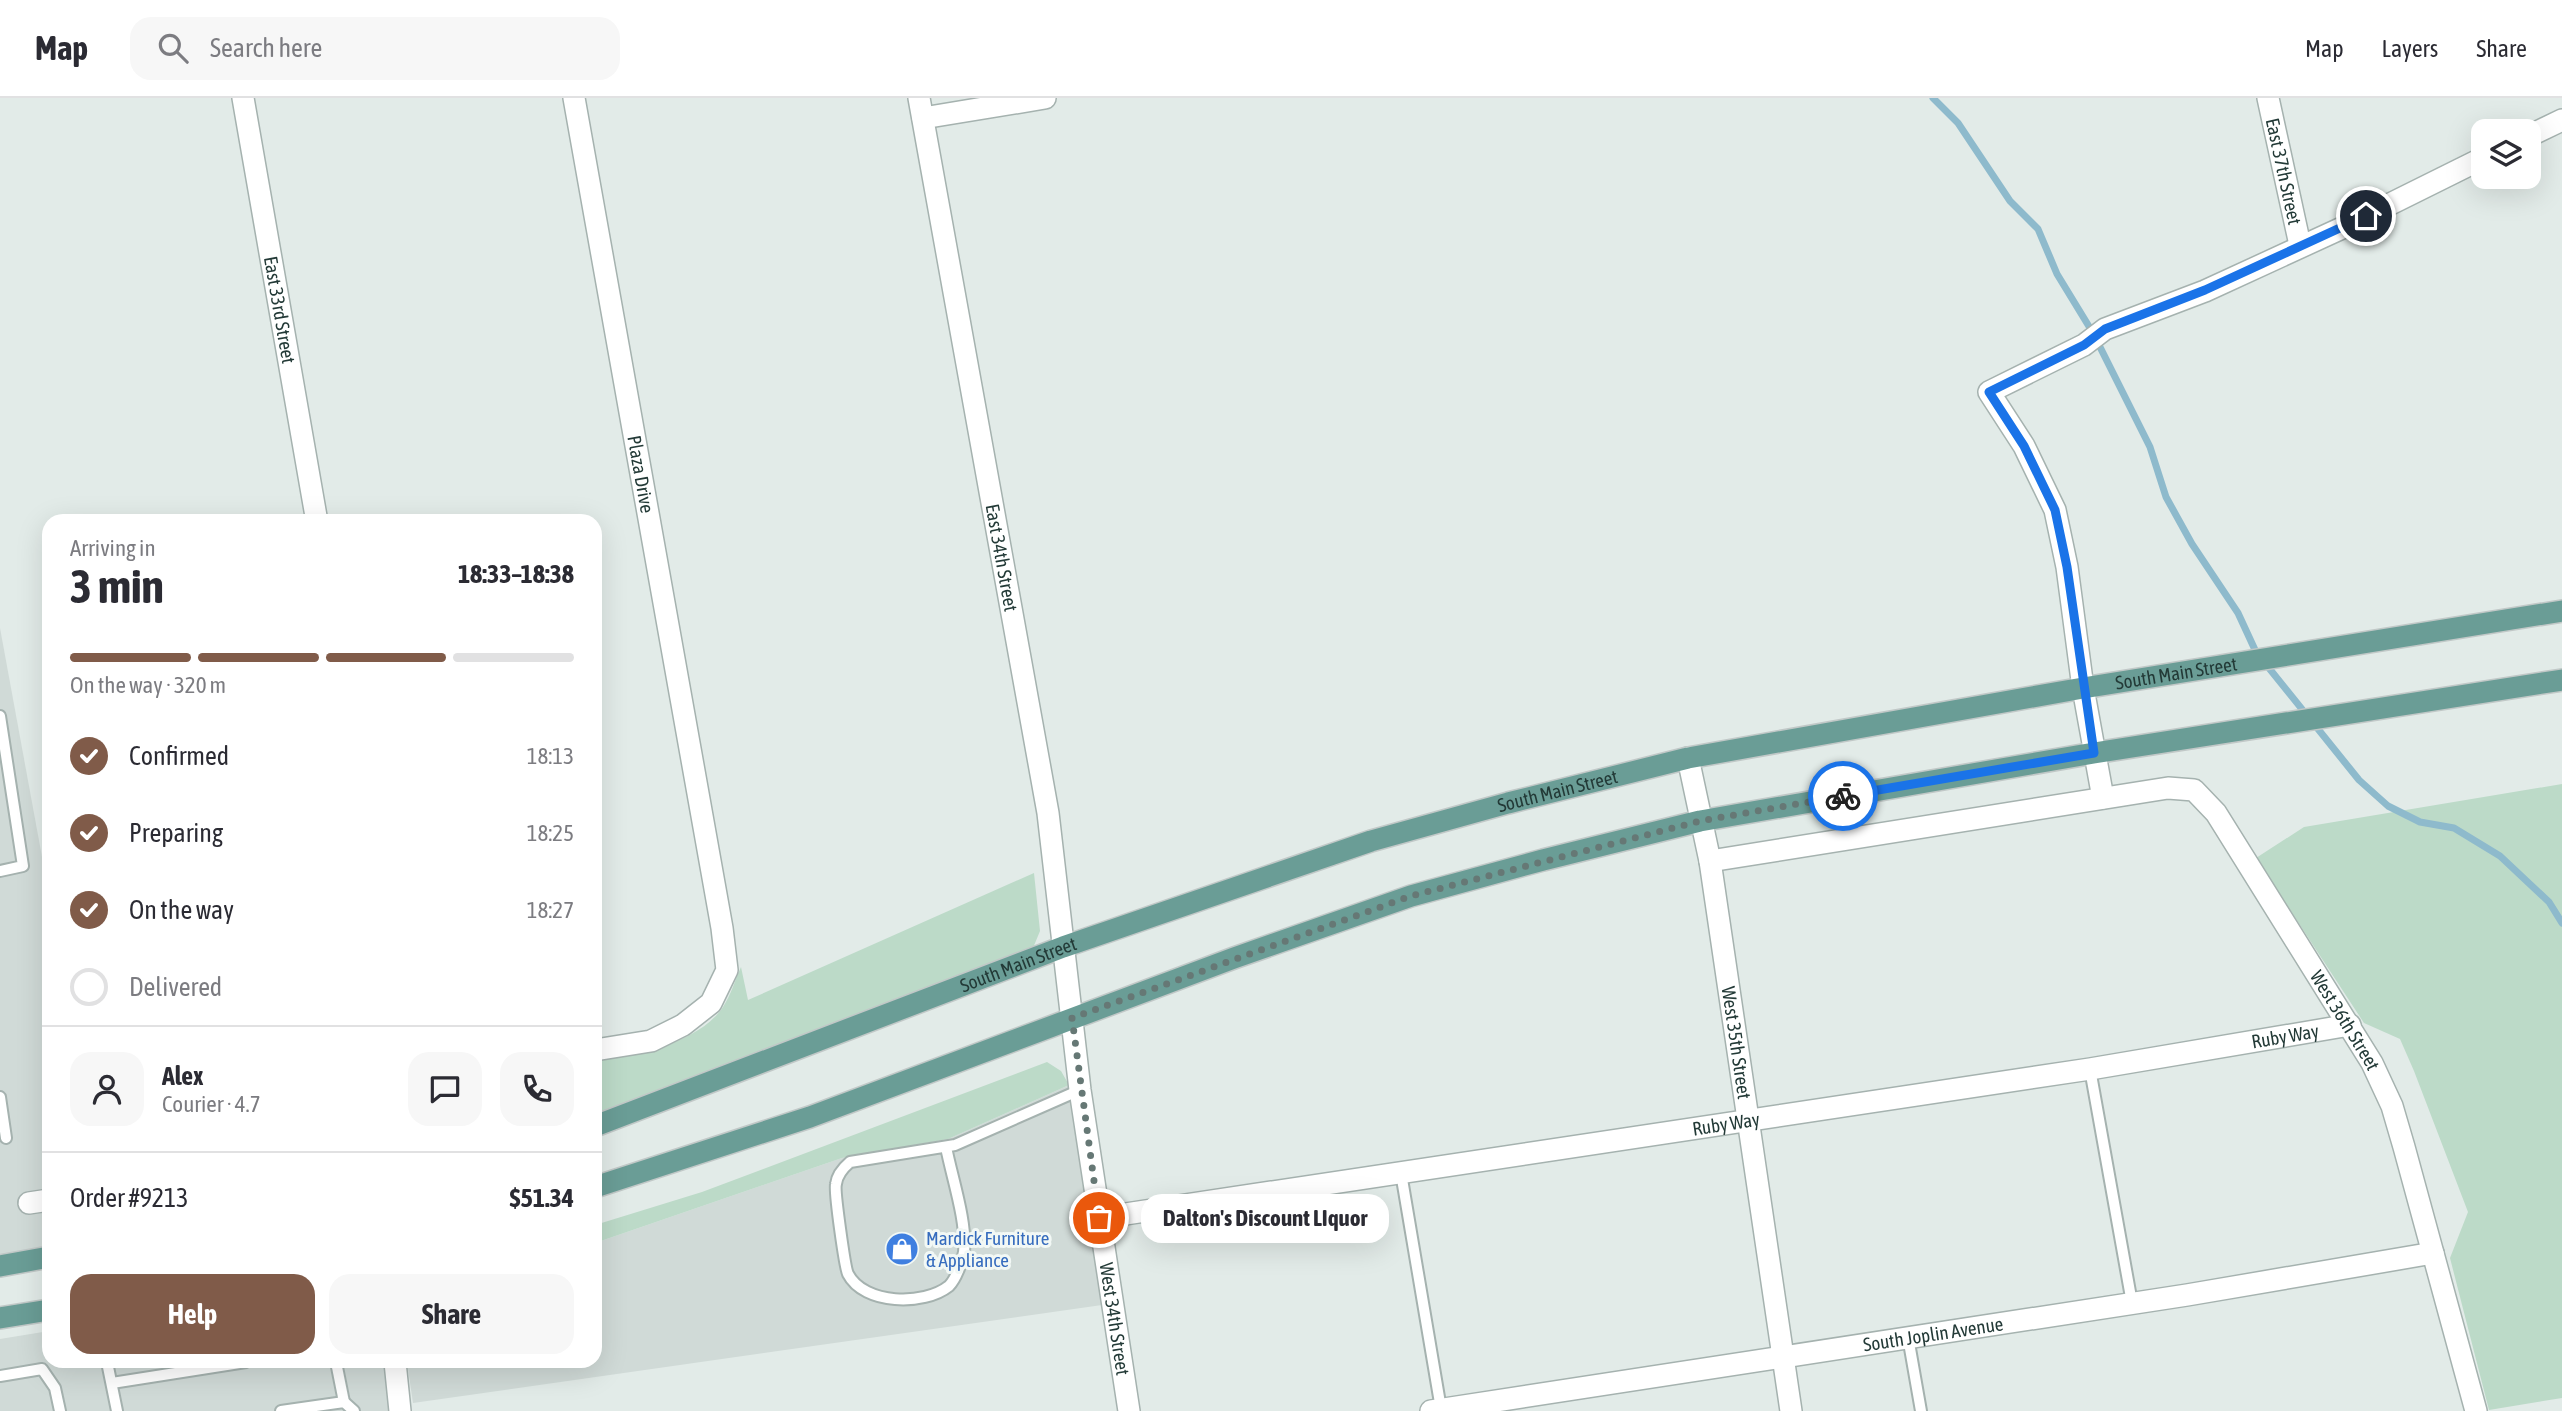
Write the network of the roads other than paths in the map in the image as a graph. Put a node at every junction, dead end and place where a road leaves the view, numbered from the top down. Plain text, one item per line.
1 (243, 98) edge
2 (573, 98) edge
3 (1045, 98) edge
4 (2268, 98) edge
5 (921, 108) edge
6 (2562, 120) edge
7 (2541, 130) edge
8 (2471, 164) edge
9 (2300, 245) junction
10 (316, 514) edge
11 (2562, 611) edge
12 (2562, 680) edge
13 (2083, 688) junction
14 (0, 716) edge
15 (2094, 753) junction
16 (3, 755) edge
17 (1688, 758) junction
18 (2103, 798) junction
19 (1700, 821) junction
20 (1710, 861) junction
21 (0, 871) edge
22 (1063, 947) junction
23 (1072, 1018) junction
24 (2350, 1025) junction
25 (602, 1049) edge
26 (2090, 1069) junction
27 (1080, 1090) junction
28 (0, 1097) edge
29 (1748, 1121) junction
30 (602, 1123) edge
31 (6, 1138) dead end
32 (946, 1147) junction
33 (1401, 1173) junction
34 (602, 1185) edge
35 (1099, 1218) junction
36 (2432, 1253) junction
37 (42, 1258) edge
38 (0, 1266) edge
39 (2132, 1303) junction
40 (42, 1311) edge
41 (0, 1318) edge
42 (1908, 1337) junction
43 (1782, 1355) junction
44 (108, 1368) edge
45 (194, 1368) edge
46 (337, 1368) edge
47 (395, 1368) edge
48 (0, 1376) edge
49 (112, 1382) junction
50 (3, 1390) dead end
51 (344, 1402) junction
52 (396, 1410) edge
53 (1436, 1410) edge
54 (60, 1411) edge
55 (117, 1411) edge
56 (281, 1411) edge
57 (355, 1411) edge
58 (1129, 1411) edge
59 (1791, 1411) edge
60 (1921, 1411) edge
61 (2476, 1411) edge

1 - 10 street, East 33rd Street
2 - 25 street, Plaza Drive
3 - 5 street
4 - 9 street, East 37th Street
5 - 22 street, East 34th Street
6 - 7 street
8 - 9 street
9 - 13 street
11 - 13 main road, South Main Street
12 - 15 main road
13 - 15 street
13 - 17 main road, South Main Street
14 - 16 lane
15 - 18 street
15 - 19 main road
16 - 21 lane
17 - 19 street, West 35th Street
17 - 22 main road, South Main Street
18 - 20 street
18 - 24 street, West 36th Street
19 - 20 street, West 35th Street
19 - 23 main road
20 - 29 street, West 35th Street
22 - 23 street, East 34th Street
22 - 30 main road, South Main Street
23 - 27 street, West 34th Street
23 - 34 main road
24 - 26 street, Ruby Way
24 - 36 street, West 36th Street
26 - 29 street, Ruby Way
26 - 39 lane
27 - 32 lane
27 - 35 street, West 34th Street
28 - 31 lane
29 - 33 street, Ruby Way
29 - 43 street, West 35th Street
32 - 32 lane
33 - 35 street, Ruby Way
33 - 53 lane
35 - 58 street, West 34th Street
36 - 39 street, South Joplin Avenue
36 - 61 street, West 36th Street
37 - 38 main road
39 - 42 street, South Joplin Avenue
40 - 41 main road
42 - 43 street, South Joplin Avenue
42 - 60 lane
43 - 53 street, South Joplin Avenue
43 - 59 street, West 35th Street
44 - 49 lane
45 - 49 lane
46 - 51 lane
47 - 52 street
48 - 50 lane
48 - 54 lane
49 - 55 lane
51 - 56 lane
51 - 57 lane

